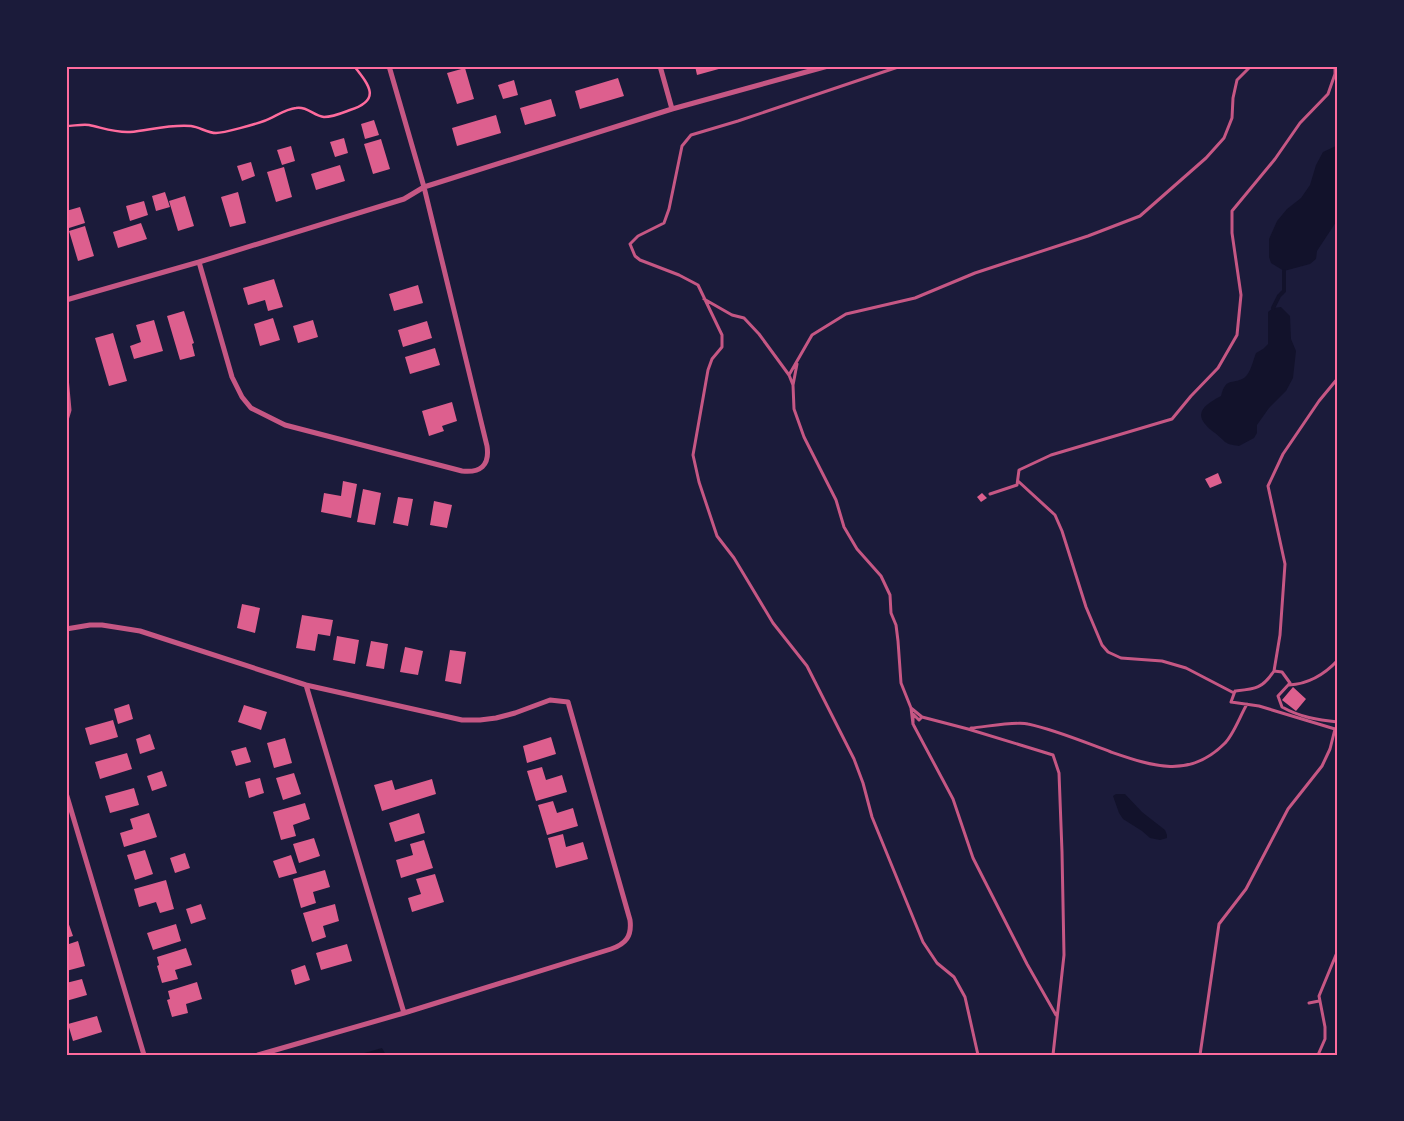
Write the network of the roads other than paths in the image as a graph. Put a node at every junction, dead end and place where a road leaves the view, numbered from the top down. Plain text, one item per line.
1 (389, 66) edge
2 (660, 66) edge
3 (828, 66) edge
4 (901, 66) edge
5 (1251, 66) edge
6 (1335, 66) edge
7 (672, 109) junction
8 (424, 187) junction
9 (198, 262) junction
10 (704, 298) junction
11 (66, 300) edge
12 (797, 361) junction
13 (789, 375) junction
14 (66, 377) edge
15 (1338, 378) edge
16 (793, 388) junction
17 (66, 420) edge
18 (1017, 481) junction
19 (990, 494) dead end
20 (66, 629) edge
21 (1338, 660) edge
22 (1274, 671) junction
23 (306, 685) junction
24 (1288, 685) junction
25 (1234, 693) junction
26 (1246, 704) junction
27 (910, 708) junction
28 (922, 717) junction
29 (1338, 722) edge
30 (913, 724) junction
31 (1336, 728) edge
32 (968, 729) junction
33 (66, 793) edge
34 (1338, 950) edge
35 (1319, 1001) junction
36 (1309, 1003) dead end
37 (404, 1013) junction
38 (1056, 1015) junction
39 (144, 1055) edge
40 (258, 1055) edge
41 (978, 1055) edge
42 (1053, 1055) edge
43 (1200, 1055) edge
44 (1318, 1055) edge

1 - 8 street
2 - 7 street
3 - 7 street
4 - 10 lane
5 - 12 lane
6 - 18 lane
7 - 8 street
8 - 9 street
8 - 9 street
9 - 11 street
10 - 13 lane
10 - 41 lane
12 - 13 lane
12 - 16 lane
13 - 16 lane
14 - 17 street
15 - 22 lane
16 - 27 lane
18 - 19 lane
18 - 25 lane
20 - 23 street
21 - 24 lane
22 - 24 lane
22 - 25 lane
23 - 37 street
23 - 37 street
24 - 29 lane
25 - 26 lane
26 - 31 lane
26 - 32 lane
27 - 28 lane
27 - 30 lane
28 - 30 lane
28 - 32 lane
30 - 38 lane
31 - 43 lane
32 - 38 lane
33 - 39 street
34 - 35 lane
35 - 36 lane
35 - 44 lane
37 - 40 street
38 - 42 lane

